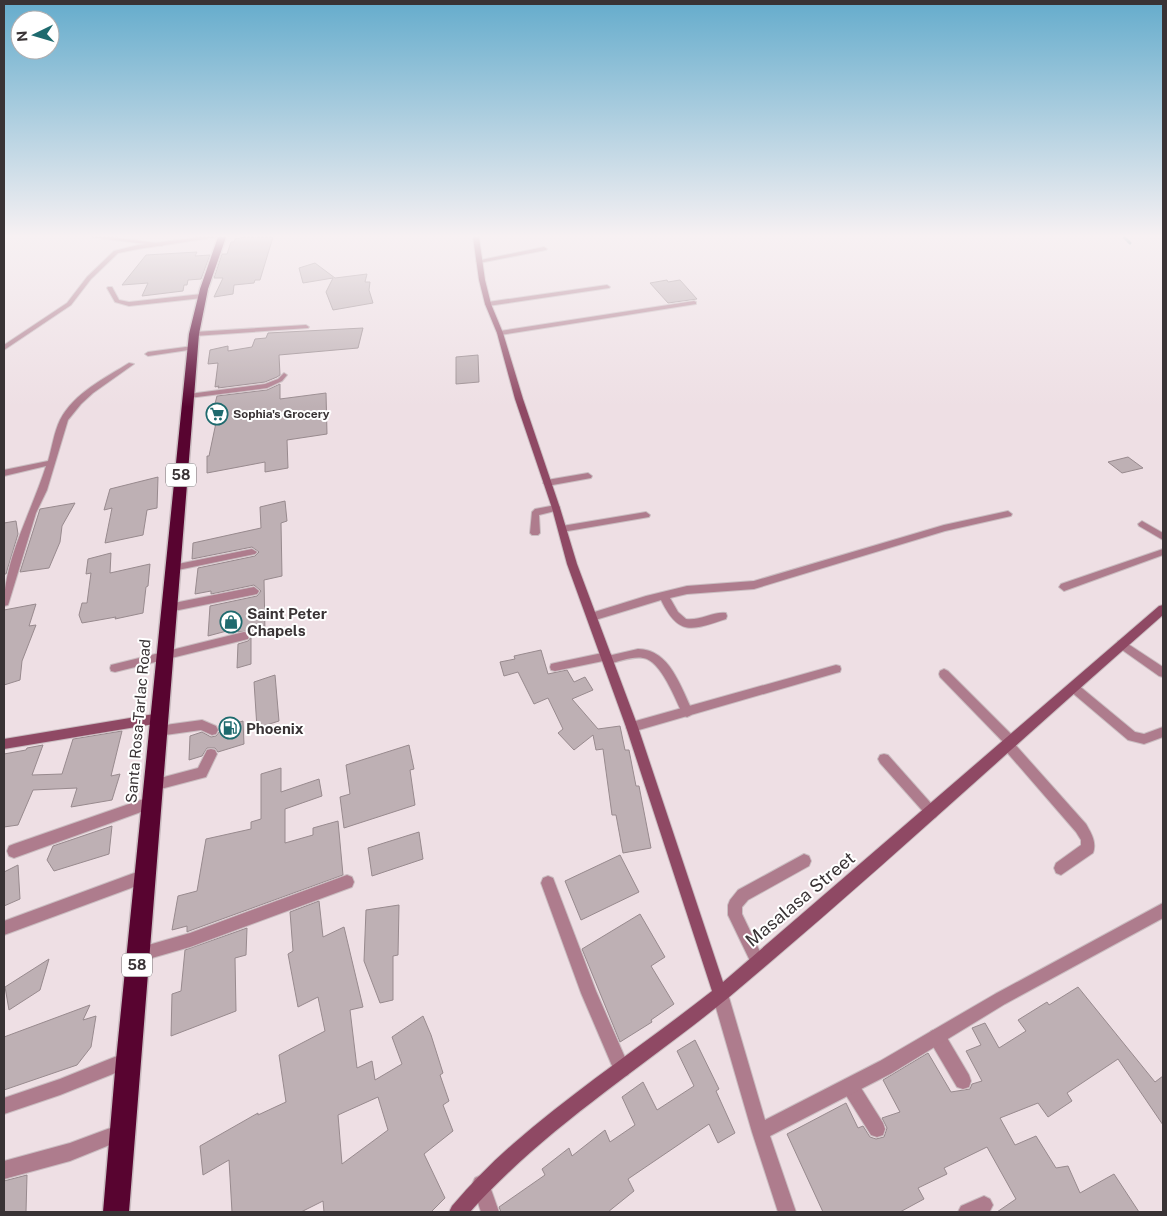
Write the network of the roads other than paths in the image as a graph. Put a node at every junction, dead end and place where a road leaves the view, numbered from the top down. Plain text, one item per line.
1 (77, 294) edge
2 (113, 294) edge
3 (486, 294) edge
4 (560, 294) edge
5 (202, 296) joint
6 (694, 303) dead end
7 (488, 304) junction
8 (306, 327) dead end
9 (500, 333) junction
10 (194, 334) junction
11 (4, 348) edge
12 (193, 348) junction
13 (148, 354) dead end
14 (131, 364) dead end
15 (284, 375) dead end
16 (189, 396) junction
17 (50, 463) junction
18 (4, 473) edge
19 (588, 476) dead end
20 (547, 483) junction
21 (556, 508) junction
22 (646, 514) dead end
23 (1008, 514) dead end
24 (1142, 524) dead end
25 (562, 529) junction
26 (536, 533) dead end
27 (1163, 537) edge
28 (252, 552) dead end
29 (1163, 552) edge
30 (173, 568) junction
31 (1064, 587) dead end
32 (254, 591) dead end
33 (664, 595) junction
34 (4, 602) edge
35 (169, 608) junction
36 (1163, 610) edge
37 (722, 616) dead end
38 (592, 617) junction
39 (244, 636) dead end
40 (1122, 644) junction
41 (165, 656) junction
42 (607, 658) junction
43 (555, 667) dead end
44 (115, 668) dead end
45 (836, 669) dead end
46 (1163, 673) edge
47 (944, 674) dead end
48 (1073, 687) junction
49 (687, 712) junction
50 (159, 724) junction
51 (632, 727) junction
52 (212, 730) dead end
53 (1163, 732) edge
54 (4, 744) edge
55 (1010, 744) junction
56 (211, 754) dead end
57 (884, 759) dead end
58 (153, 794) junction
59 (932, 813) junction
60 (14, 851) dead end
61 (804, 861) dead end
62 (1062, 868) dead end
63 (145, 876) junction
64 (347, 882) dead end
65 (548, 883) dead end
66 (1163, 910) edge
67 (4, 928) edge
68 (138, 956) junction
69 (758, 962) junction
70 (720, 994) junction
71 (937, 1037) junction
72 (128, 1060) junction
73 (622, 1069) junction
74 (962, 1081) dead end
75 (850, 1086) junction
76 (4, 1106) edge
77 (877, 1129) dead end
78 (123, 1131) junction
79 (760, 1132) junction
80 (4, 1170) edge
81 (481, 1184) junction
82 (984, 1205) dead end
83 (116, 1212) edge
84 (458, 1212) edge
85 (490, 1212) edge
86 (787, 1212) edge
87 (966, 1212) edge

1 - 11 street
2 - 5 street
3 - 7 street
4 - 7 street
5 - 10 highway, Santa Rosa-Tarlac Road / 58
6 - 9 street
7 - 9 street
8 - 10 street
9 - 20 street
10 - 12 highway, Santa Rosa-Tarlac Road / 58
12 - 13 street
12 - 16 highway, Santa Rosa-Tarlac Road / 58
14 - 17 street
15 - 16 street
16 - 30 highway, Santa Rosa-Tarlac Road / 58
17 - 18 street
17 - 34 street
19 - 20 street
20 - 21 street
21 - 25 street
21 - 26 street
22 - 25 street
23 - 33 street
24 - 27 street
25 - 38 street
28 - 30 street
29 - 31 street
30 - 35 highway, Santa Rosa-Tarlac Road / 58
32 - 35 street
33 - 37 street
33 - 38 street
35 - 41 highway, Santa Rosa-Tarlac Road / 58
36 - 40 street, Masalasa Street
38 - 42 street
39 - 41 street
40 - 46 street
40 - 48 street, Masalasa Street
41 - 44 street
41 - 50 highway, Santa Rosa-Tarlac Road / 58
42 - 43 street
42 - 49 street
42 - 51 street
45 - 49 street
47 - 55 street
48 - 53 street
48 - 55 street, Masalasa Street
49 - 51 street
50 - 52 street
50 - 54 street
50 - 58 highway, Santa Rosa-Tarlac Road / 58
51 - 70 street
55 - 59 street, Masalasa Street
55 - 62 street
56 - 58 street
57 - 59 street
58 - 60 street
58 - 63 highway, Santa Rosa-Tarlac Road / 58
59 - 69 street, Masalasa Street
61 - 69 street
63 - 67 street
63 - 68 highway, Santa Rosa-Tarlac Road / 58
64 - 68 street
65 - 73 street
66 - 71 street
68 - 72 highway, Santa Rosa-Tarlac Road / 58
69 - 70 street, Masalasa Street
70 - 73 street, Masalasa Street
70 - 79 street
71 - 74 street
71 - 75 street
72 - 76 street
72 - 78 highway, Santa Rosa-Tarlac Road / 58
73 - 81 street, Masalasa Street
75 - 77 street
75 - 79 street
78 - 80 street
78 - 83 highway, Santa Rosa-Tarlac Road / 58
79 - 86 street
81 - 84 street, Masalasa Street
81 - 85 street
82 - 87 street

